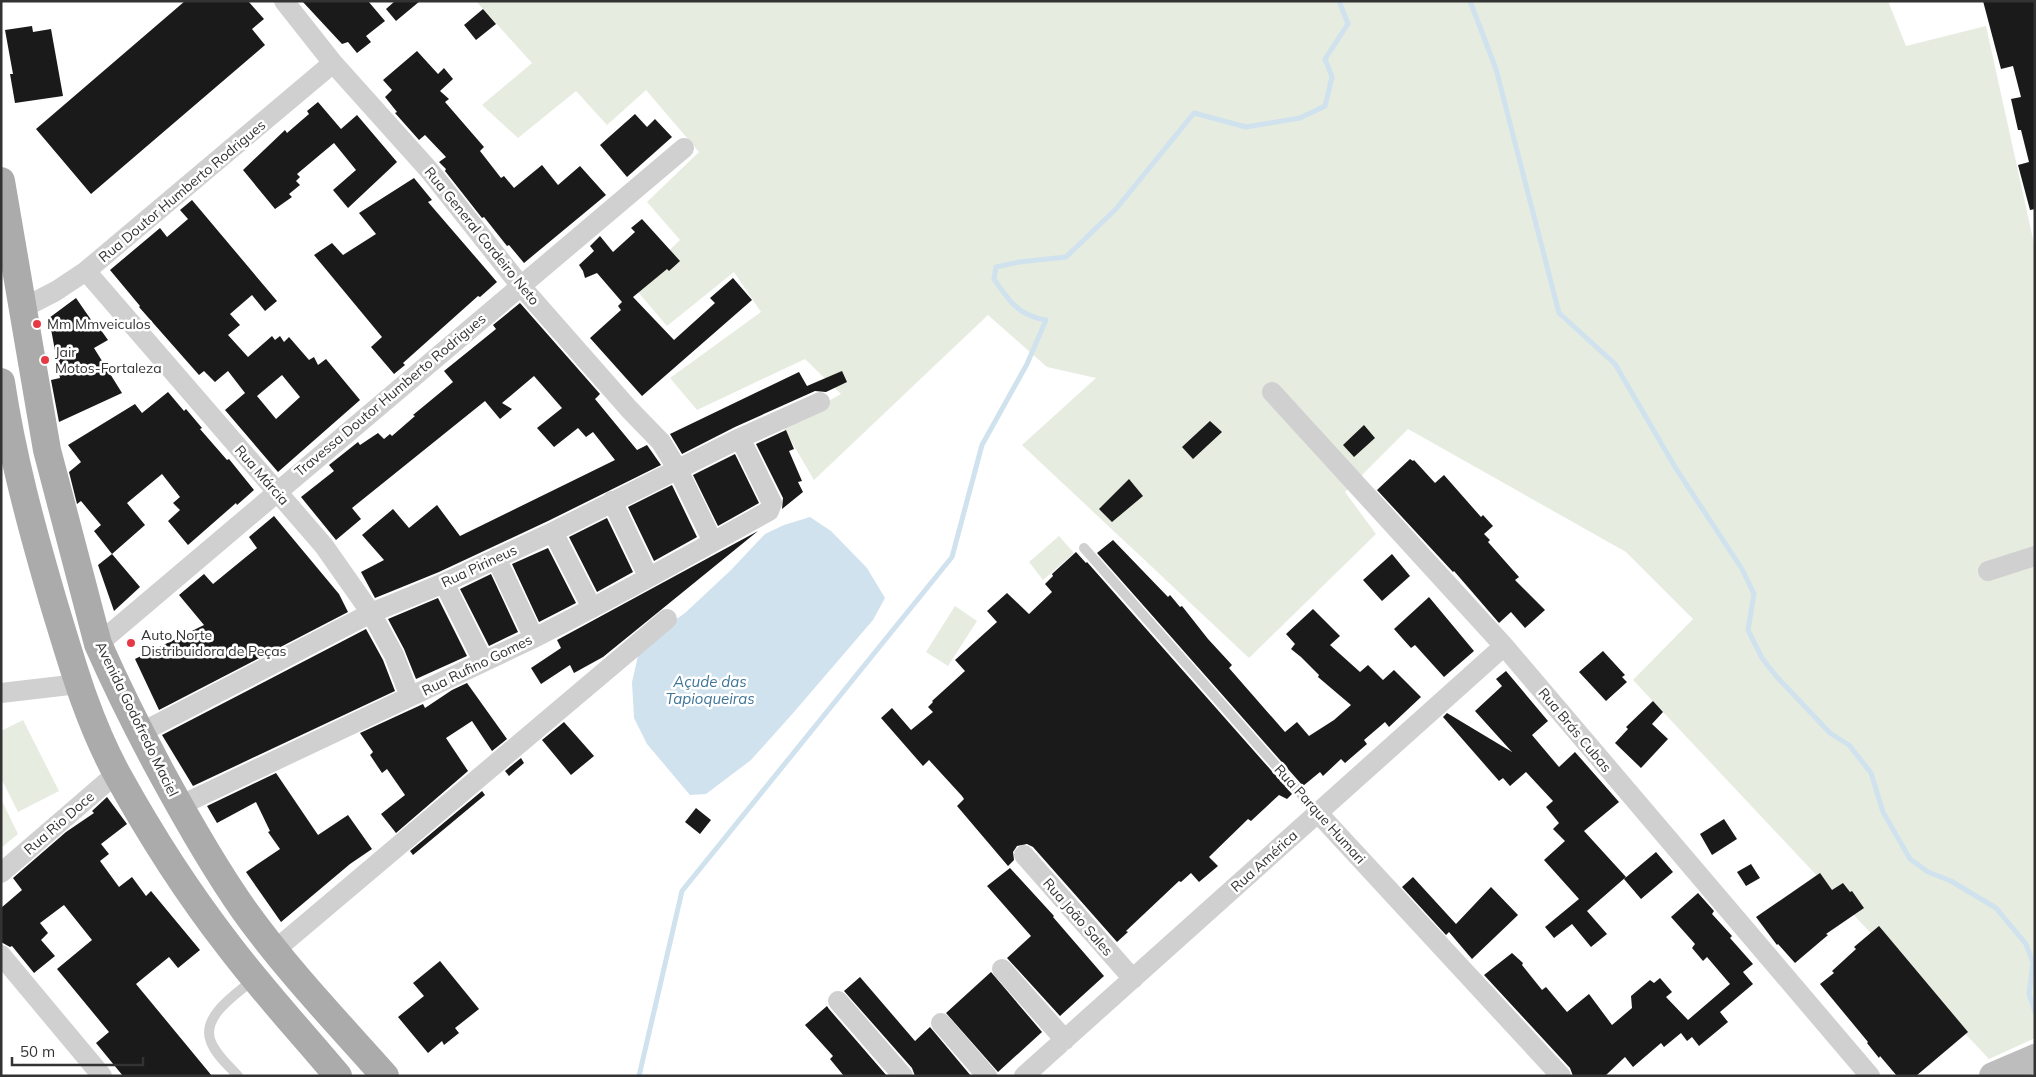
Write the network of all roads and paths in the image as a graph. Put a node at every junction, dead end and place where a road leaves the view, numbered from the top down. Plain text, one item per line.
1 (284, 1) edge
2 (333, 63) junction
3 (684, 148) dead end
4 (1, 181) edge
5 (86, 271) junction
6 (520, 285) junction
7 (23, 308) junction
8 (1, 382) edge
9 (1272, 392) dead end
10 (820, 402) dead end
11 (740, 438) junction
12 (678, 470) junction
13 (276, 492) junction
14 (612, 501) junction
15 (553, 532) junction
16 (713, 542) junction
17 (1084, 548) dead end
18 (2035, 556) edge
19 (496, 558) junction
20 (1988, 571) dead end
21 (648, 576) junction
22 (444, 583) junction
23 (592, 608) junction
24 (371, 613) junction
25 (667, 619) dead end
26 (534, 638) junction
27 (98, 644) junction
28 (1504, 646) junction
29 (482, 661) junction
30 (78, 684) junction
31 (1, 693) edge
32 (410, 697) junction
33 (140, 733) junction
34 (116, 773) junction
35 (180, 806) junction
36 (1317, 812) junction
37 (1024, 855) dead end
38 (1, 873) edge
39 (275, 950) junction
40 (1, 954) edge
41 (1002, 969) dead end
42 (255, 978) junction
43 (1133, 979) junction
44 (838, 1001) dead end
45 (941, 1023) dead end
46 (1065, 1040) junction
47 (2035, 1058) edge
48 (102, 1076) edge
49 (238, 1076) edge
50 (338, 1076) edge
51 (385, 1076) edge
52 (903, 1076) edge
53 (987, 1076) edge
54 (1024, 1076) edge
55 (1561, 1076) edge
56 (1870, 1076) edge
57 (1993, 1076) edge

1 - 2 street, Rua General Cordeiro Neto
2 - 5 street, Rua Doutor Humberto Rodrigues
2 - 6 street, Rua General Cordeiro Neto
3 - 6 street, Travessa Doutor Humberto Rodrigues
4 - 7 main road, Avenida Godofredo Maciel
5 - 7 street, Rua Doutor Humberto Rodrigues
5 - 13 street, Rua Márcia
6 - 12 street, Rua General Cordeiro Neto
6 - 13 street, Travessa Doutor Humberto Rodrigues
7 - 27 main road, Avenida Godofredo Maciel
8 - 30 main road
9 - 28 street, Rua Brás Cubas
10 - 11 street, Rua Pirineus
11 - 12 street, Rua Pirineus
11 - 16 street, Rua Rufino Gomes
12 - 14 street, Rua Pirineus
12 - 16 street, Rua General Cordeiro Neto
13 - 24 street, Rua Márcia
13 - 27 street, Travessa Doutor Humberto Rodrigues
14 - 15 street, Rua Pirineus
14 - 21 street
15 - 19 street, Rua Pirineus
15 - 23 street
16 - 21 street, Rua Rufino Gomes
17 - 36 lane, Rua Parque Humari
18 - 20 street
19 - 22 street, Rua Pirineus
19 - 26 street
21 - 23 street, Rua Rufino Gomes
22 - 24 street, Rua Pirineus
22 - 29 street
23 - 26 street, Rua Rufino Gomes
24 - 32 street, Rua Márcia
24 - 33 street, Rua Pirineus
25 - 39 street
26 - 29 street, Rua Rufino Gomes
27 - 33 main road, Avenida Godofredo Maciel
28 - 36 street, Rua América
28 - 56 street, Rua Brás Cubas
29 - 32 street, Rua Rufino Gomes
30 - 31 street
30 - 34 main road
32 - 35 street, Rua Rufino Gomes
33 - 35 main road, Avenida Godofredo Maciel
34 - 38 street, Rua Rio Doce
34 - 42 main road
35 - 39 main road, Avenida Godofredo Maciel
36 - 43 street, Rua América
36 - 55 street, Rua Parque Humari
37 - 43 street, Rua João Sales
39 - 51 main road, Avenida Godofredo Maciel
40 - 48 street
41 - 46 street
42 - 49 lane
42 - 50 main road
43 - 46 street, Rua América
44 - 52 street
45 - 53 street
46 - 54 street, Rua América
47 - 57 street

